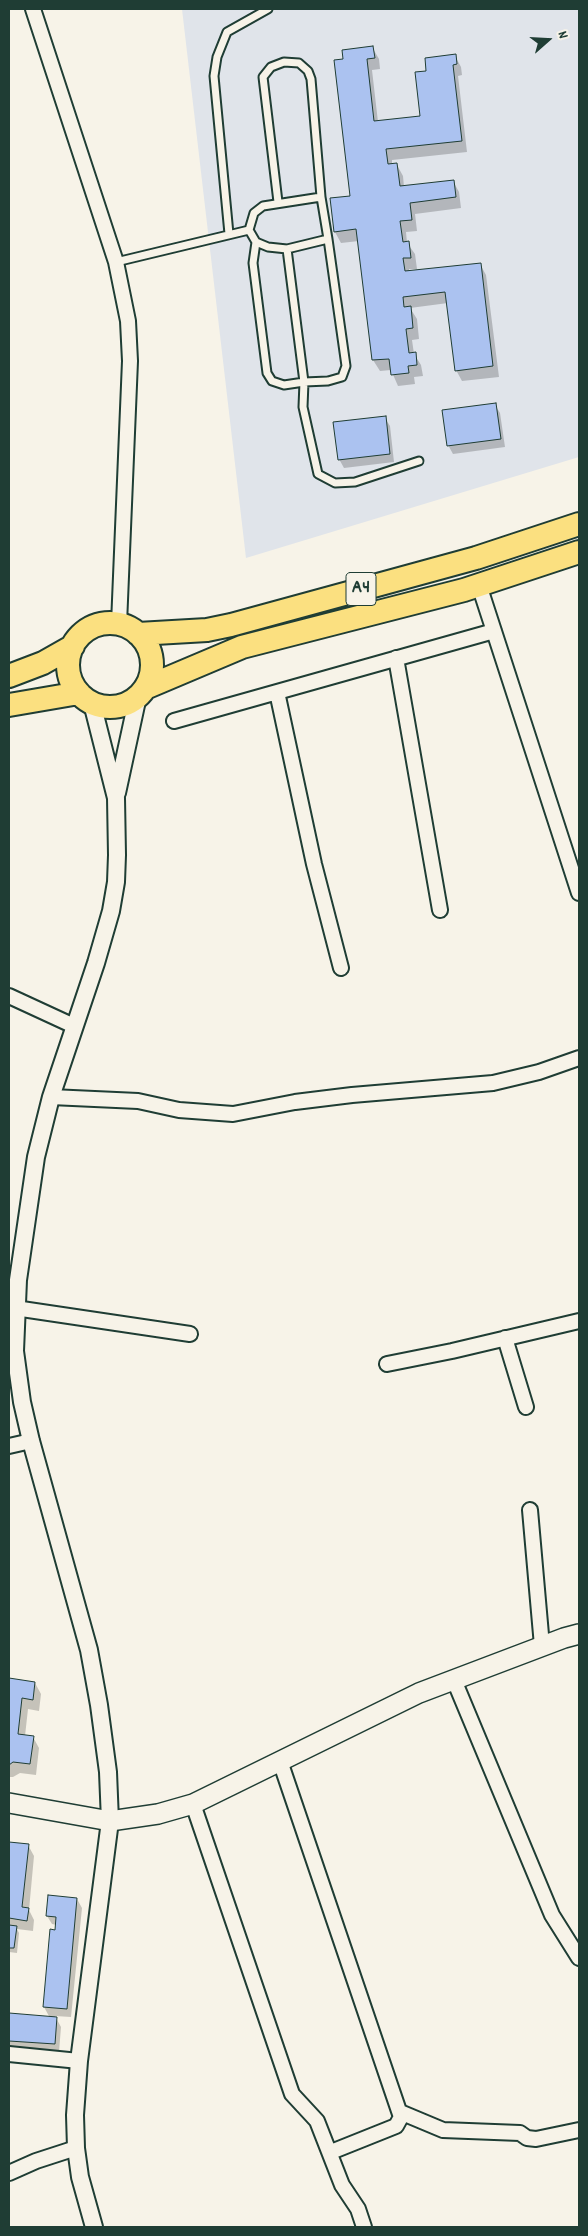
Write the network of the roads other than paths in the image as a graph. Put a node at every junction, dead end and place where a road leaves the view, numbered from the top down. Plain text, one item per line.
1 (33, 9) edge
2 (268, 9) edge
3 (322, 198) junction
4 (278, 202) junction
5 (249, 230) junction
6 (229, 234) junction
7 (328, 239) junction
8 (256, 242) junction
9 (287, 249) junction
10 (116, 262) junction
11 (304, 382) junction
12 (419, 461) dead end
13 (579, 524) edge
14 (579, 552) edge
15 (479, 585) junction
16 (128, 629) junction
17 (494, 631) junction
18 (73, 646) junction
19 (396, 658) junction
20 (9, 676) edge
21 (142, 692) junction
22 (277, 692) junction
23 (85, 698) junction
24 (9, 706) edge
25 (174, 721) dead end
26 (116, 798) junction
27 (579, 894) edge
28 (440, 910) dead end
29 (340, 968) dead end
30 (9, 996) edge
31 (74, 1026) junction
32 (579, 1058) edge
33 (51, 1096) junction
34 (13, 1280) edge
35 (15, 1308) junction
36 (579, 1321) edge
37 (190, 1334) dead end
38 (505, 1338) junction
39 (387, 1364) dead end
40 (526, 1408) dead end
41 (31, 1441) junction
42 (9, 1446) edge
43 (530, 1510) dead end
44 (579, 1634) edge
45 (542, 1646) junction
46 (454, 1680) junction
47 (280, 1761) junction
48 (9, 1803) edge
49 (193, 1804) junction
50 (110, 1821) junction
51 (579, 1958) edge
52 (9, 2054) edge
53 (78, 2061) junction
54 (400, 2112) junction
55 (579, 2130) edge
56 (76, 2148) junction
57 (331, 2152) junction
58 (9, 2173) edge
59 (94, 2227) edge
60 (364, 2227) edge

1 - 10 street
2 - 6 lane
3 - 4 lane
3 - 4 lane
3 - 7 lane
4 - 5 lane
5 - 6 lane
5 - 8 lane
6 - 10 lane
7 - 9 lane
7 - 11 lane
8 - 9 lane
8 - 11 lane
9 - 11 lane
10 - 16 street
11 - 12 lane
13 - 16 highway, A4
14 - 15 highway, A4
15 - 17 street
15 - 21 highway, A4
16 - 18 highway, A4
16 - 21 highway
17 - 19 street
17 - 27 street
18 - 20 highway, A4
18 - 23 highway
19 - 22 street
19 - 28 street
21 - 23 highway, A4
21 - 26 street
22 - 25 street
22 - 29 street
23 - 24 highway, A4
23 - 26 street
26 - 31 street
30 - 31 street
31 - 33 street
32 - 33 street
33 - 34 street
34 - 35 street
35 - 37 street
35 - 41 street
36 - 38 street
38 - 39 street
38 - 40 street
41 - 42 street
41 - 50 street
43 - 45 street
44 - 45 main road
45 - 46 main road
46 - 47 main road
46 - 51 street
47 - 49 main road
47 - 54 street
48 - 50 main road
49 - 50 main road
49 - 57 street
50 - 53 street
52 - 53 street
53 - 56 street
54 - 55 street
54 - 57 street
56 - 58 street
56 - 59 street
57 - 60 street

